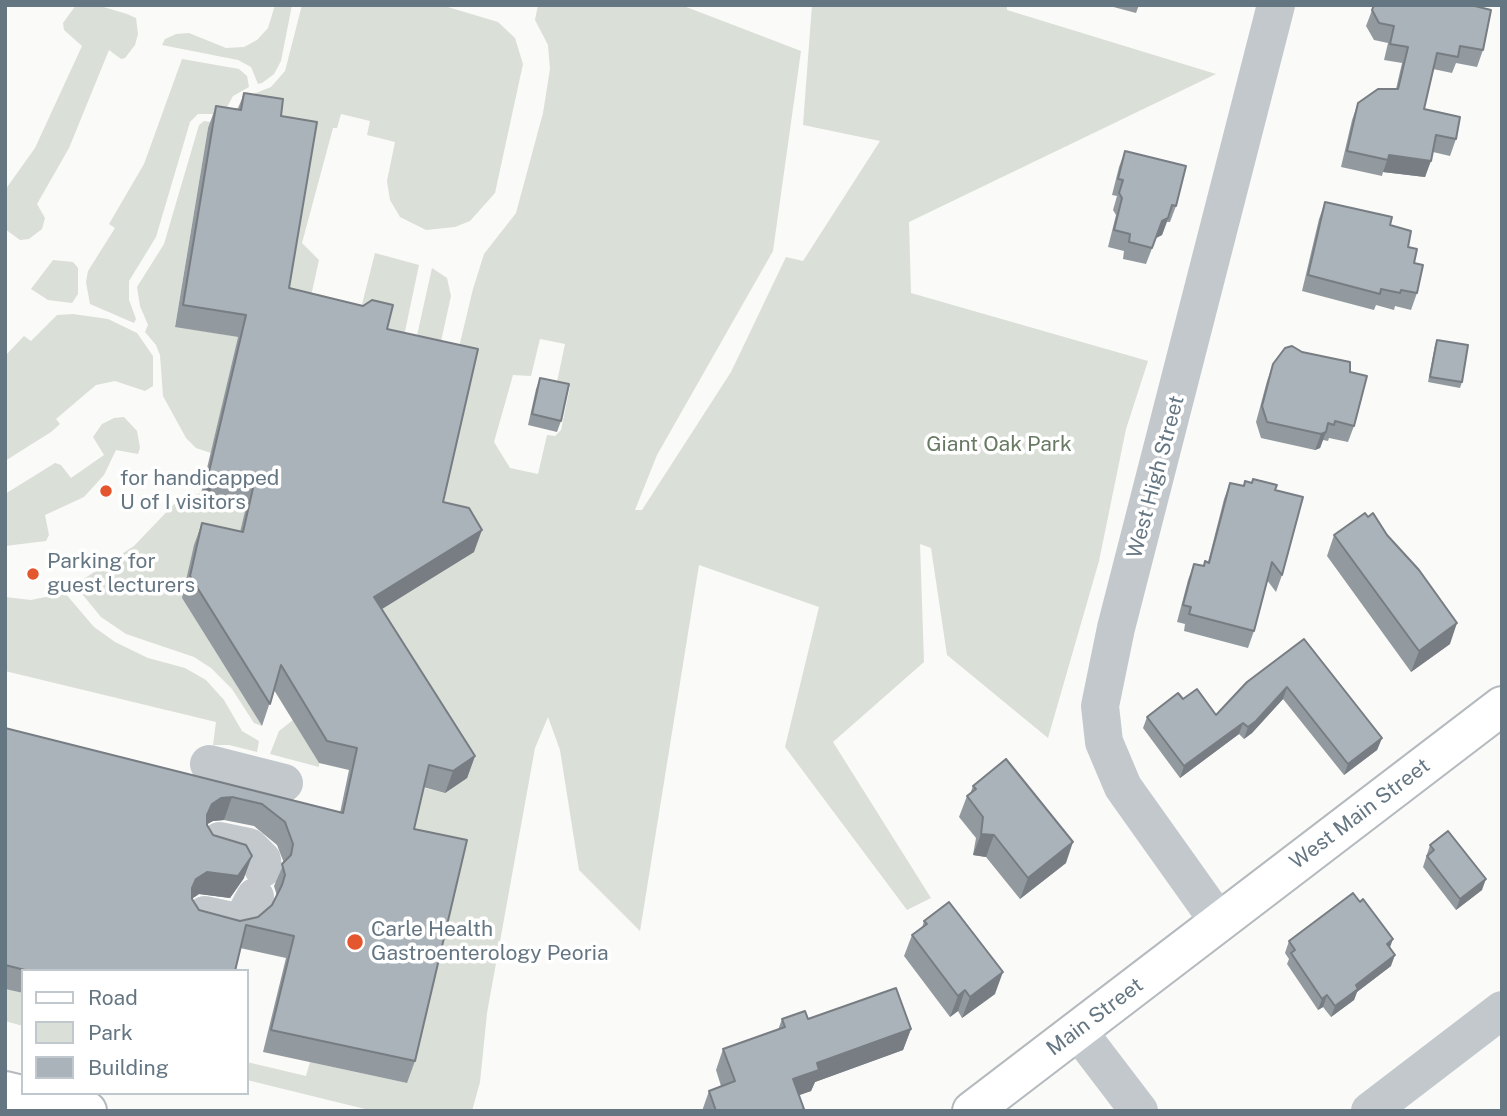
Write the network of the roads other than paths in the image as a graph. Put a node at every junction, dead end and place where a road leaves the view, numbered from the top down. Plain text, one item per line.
1 (1276, 5) edge
2 (1502, 706) edge
3 (209, 764) dead end
4 (284, 783) dead end
5 (220, 841) edge
6 (205, 915) edge
7 (1219, 922) junction
8 (1502, 1010) edge
9 (1078, 1031) junction
10 (21, 1095) edge
11 (87, 1111) edge
12 (972, 1111) edge
13 (1139, 1111) edge
14 (1370, 1111) edge

1 - 7 street, West High Street
2 - 7 main road, West Main Street
3 - 4 street
5 - 6 street
7 - 9 main road, Main Street
8 - 14 street
9 - 12 main road, Main Street
9 - 13 street
10 - 11 main road

